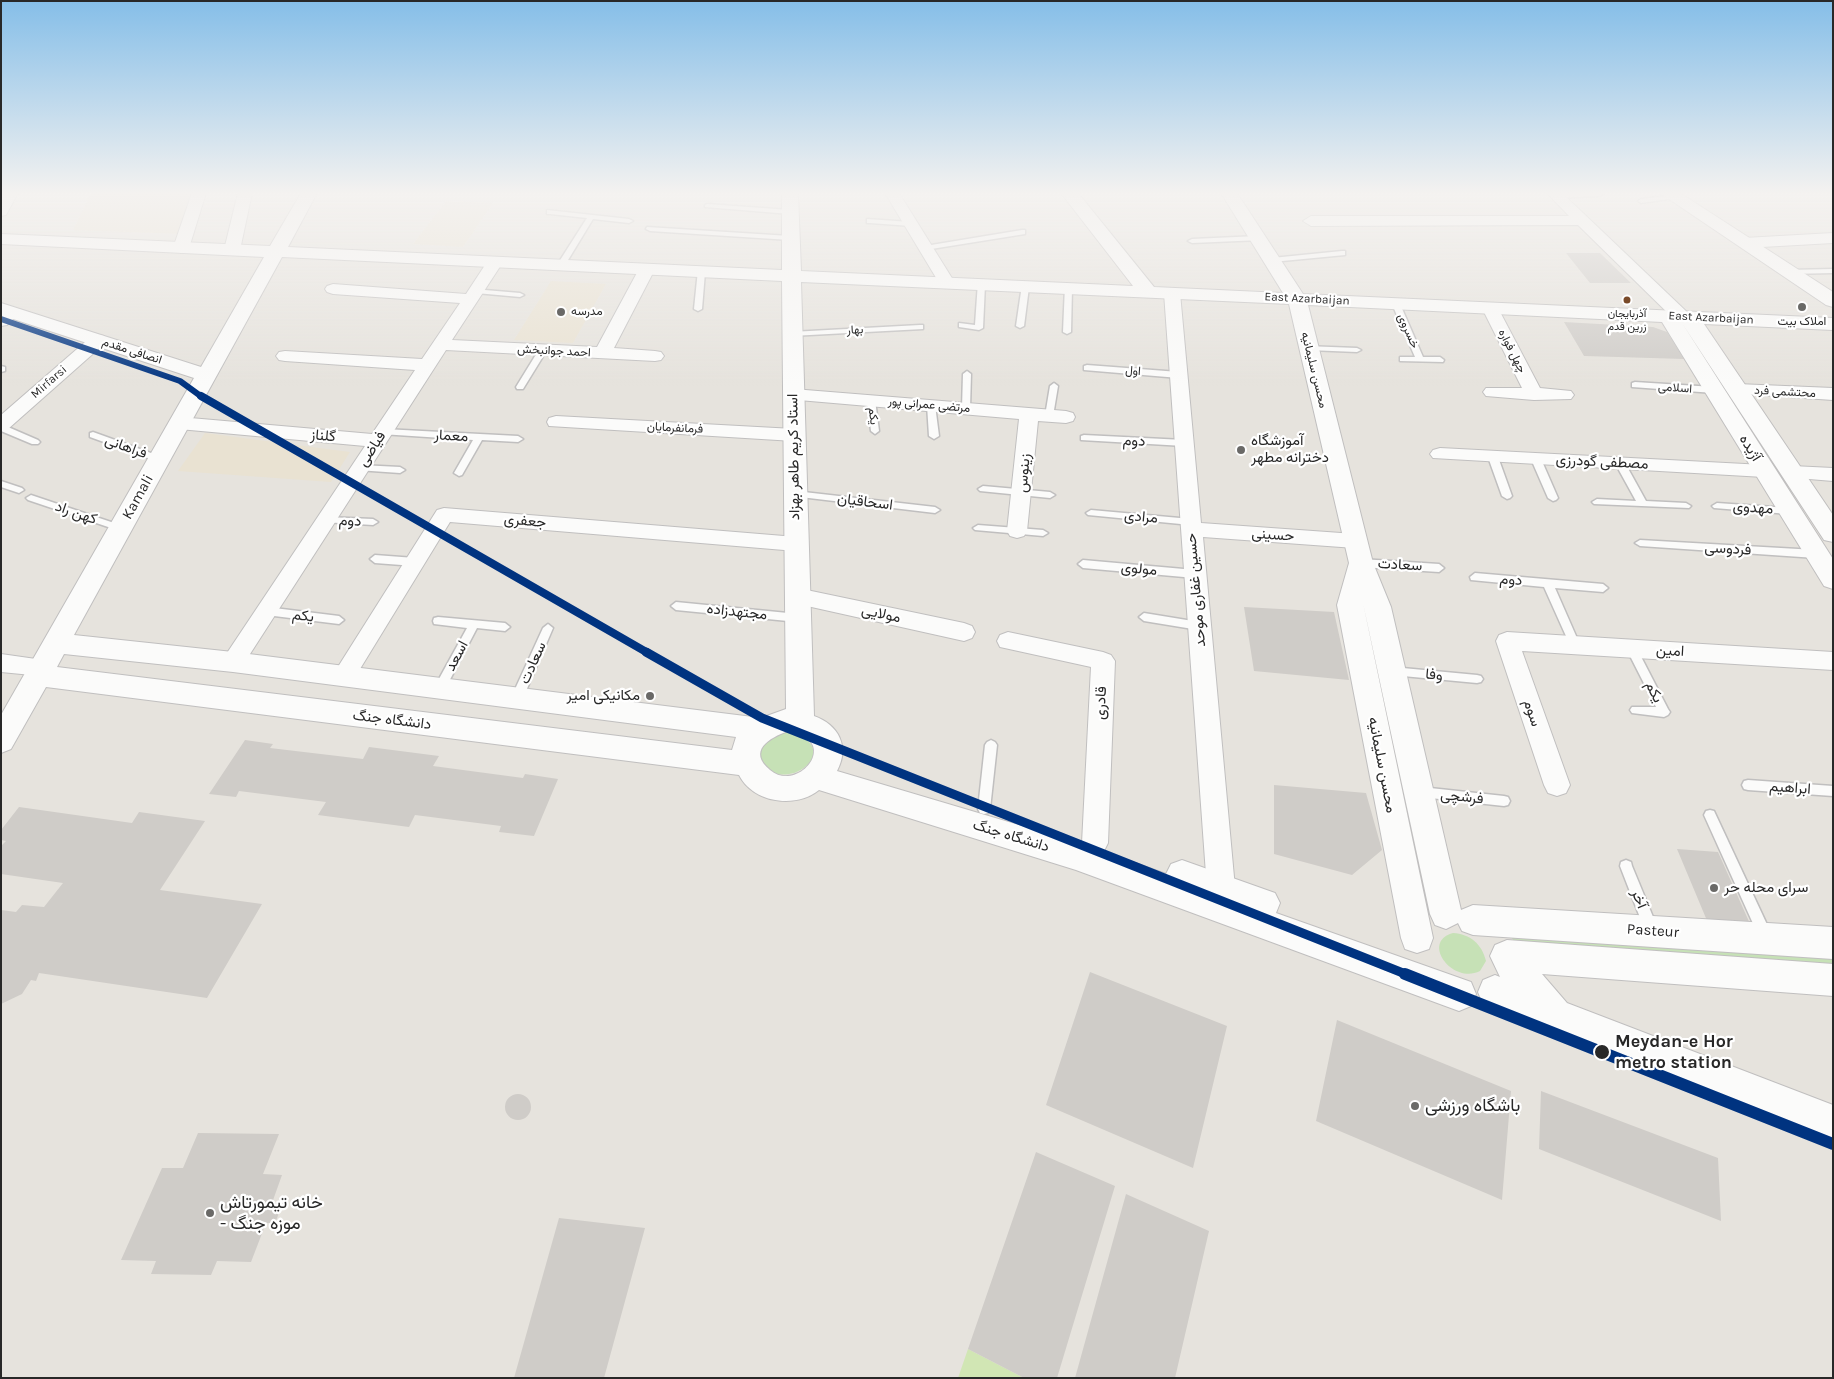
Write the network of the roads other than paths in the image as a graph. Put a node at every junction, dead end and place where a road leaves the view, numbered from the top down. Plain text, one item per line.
1 (271, 257) edge
2 (392, 257) edge
3 (567, 257) edge
4 (790, 257) edge
5 (931, 257) edge
6 (1120, 257) edge
7 (1270, 257) edge
8 (1298, 257) edge
9 (1620, 257) edge
10 (1767, 257) edge
11 (1272, 260) junction
12 (495, 262) junction
13 (562, 265) junction
14 (647, 269) junction
15 (1833, 271) edge
16 (701, 272) junction
17 (1788, 272) junction
18 (790, 276) junction
19 (947, 283) junction
20 (981, 284) junction
21 (1025, 286) junction
22 (1068, 288) junction
23 (333, 289) dead end
24 (1148, 292) junction
25 (1172, 293) junction
26 (474, 295) junction
27 (520, 296) dead end
28 (1297, 299) junction
29 (1833, 301) edge
30 (1396, 304) junction
31 (1490, 308) junction
32 (698, 309) dead end
33 (5, 314) edge
34 (1680, 316) junction
35 (1833, 324) edge
36 (962, 325) dead end
37 (1020, 326) dead end
38 (920, 327) dead end
39 (1067, 332) dead end
40 (791, 334) junction
41 (98, 340) junction
42 (441, 345) junction
43 (1308, 348) junction
44 (543, 350) junction
45 (1357, 350) dead end
46 (603, 354) junction
47 (285, 356) dead end
48 (655, 356) dead end
49 (1403, 359) dead end
50 (1420, 359) junction
51 (1440, 360) dead end
52 (428, 364) junction
53 (1087, 368) dead end
54 (967, 374) dead end
55 (206, 375) junction
56 (1179, 375) junction
57 (1635, 385) dead end
58 (1054, 386) dead end
59 (520, 387) dead end
60 (1738, 389) junction
61 (1714, 390) junction
62 (1492, 392) dead end
63 (1534, 394) junction
64 (1833, 394) edge
65 (793, 395) junction
66 (1565, 395) dead end
67 (871, 400) junction
68 (931, 405) junction
69 (966, 408) junction
70 (1029, 414) junction
71 (1057, 416) joint
72 (556, 422) dead end
73 (179, 423) junction
74 (1, 426) edge
75 (875, 431) dead end
76 (93, 435) dead end
77 (794, 435) junction
78 (934, 436) dead end
79 (381, 437) junction
80 (479, 437) junction
81 (1084, 438) dead end
82 (518, 439) dead end
83 (35, 442) dead end
84 (1184, 443) junction
85 (1440, 454) dead end
86 (1493, 457) junction
87 (159, 459) junction
88 (1536, 459) junction
89 (1620, 463) junction
90 (360, 468) junction
91 (400, 470) dead end
92 (1764, 471) junction
93 (1792, 472) junction
94 (459, 474) dead end
95 (1833, 475) edge
96 (1, 484) edge
97 (983, 489) dead end
98 (19, 490) dead end
99 (1022, 492) junction
100 (795, 494) junction
101 (1050, 495) dead end
102 (1507, 496) dead end
103 (32, 498) dead end
104 (1552, 498) dead end
105 (1597, 502) dead end
106 (1643, 504) junction
107 (1686, 506) dead end
108 (1717, 506) dead end
109 (935, 510) dead end
110 (1789, 511) junction
111 (1091, 513) dead end
112 (326, 520) junction
113 (373, 522) dead end
114 (1191, 526) junction
115 (120, 528) junction
116 (978, 528) dead end
117 (1017, 531) junction
118 (1043, 533) dead end
119 (1832, 533) edge
120 (1640, 543) dead end
121 (796, 544) junction
122 (1358, 552) junction
123 (1816, 554) junction
124 (375, 559) dead end
125 (415, 562) junction
126 (1083, 564) dead end
127 (1438, 568) dead end
128 (1195, 574) junction
129 (1475, 577) dead end
130 (1833, 580) edge
131 (1548, 583) junction
132 (1603, 588) dead end
133 (676, 606) dead end
134 (798, 607) junction
135 (266, 611) junction
136 (1144, 617) dead end
137 (339, 620) dead end
138 (438, 621) dead end
139 (474, 624) junction
140 (1199, 626) junction
141 (505, 627) dead end
142 (548, 628) dead end
143 (964, 632) dead end
144 (1008, 641) dead end
145 (1507, 641) joint
146 (56, 643) junction
147 (1575, 645) junction
148 (1631, 648) junction
149 (1833, 661) edge
150 (233, 662) junction
151 (1, 663) edge
152 (40, 671) junction
153 (1392, 671) junction
154 (344, 676) junction
155 (1476, 679) dead end
156 (440, 688) junction
157 (517, 698) junction
158 (1636, 710) dead end
159 (800, 721) junction
160 (762, 729) junction
161 (1, 741) edge
162 (991, 745) dead end
163 (746, 764) junction
164 (821, 770) junction
165 (1557, 785) dead end
166 (1748, 785) dead end
167 (1833, 790) edge
168 (1419, 792) junction
169 (1504, 802) dead end
170 (984, 809) junction
171 (1710, 815) dead end
172 (1095, 843) junction
173 (1626, 866) dead end
174 (1221, 888) junction
175 (1459, 917) junction
176 (1652, 931) junction
177 (1766, 939) junction
178 (1833, 943) edge
179 (1419, 949) junction
180 (1503, 970) junction
181 (1833, 980) edge
182 (1459, 994) junction
183 (1833, 1123) edge

1 - 55 main road, Kamali
2 - 12 main road, East Azarbaijan
3 - 13 lane
4 - 18 main road, استاد کریم طاهر بهزاد
5 - 19 street
6 - 24 main road
7 - 11 main road, محسن سلیمانیه
8 - 11 lane
9 - 34 street
10 - 17 main road
11 - 28 main road, محسن سلیمانیه
12 - 13 main road, East Azarbaijan
12 - 26 street, فیاضی
13 - 14 main road, East Azarbaijan
14 - 16 main road, East Azarbaijan
14 - 46 street, احمد جوانبخش
15 - 17 lane
16 - 18 main road, East Azarbaijan
16 - 32 lane
17 - 29 main road
18 - 19 main road, East Azarbaijan
18 - 40 main road, استاد کریم طاهر بهزاد
19 - 20 main road, East Azarbaijan
20 - 21 main road, East Azarbaijan
20 - 36 lane
21 - 22 main road, East Azarbaijan
21 - 37 lane
22 - 24 main road, East Azarbaijan
22 - 39 lane
23 - 26 street
24 - 25 main road, East Azarbaijan
25 - 28 main road, East Azarbaijan
25 - 56 street, حسین غفاری موحد
26 - 27 lane
26 - 42 street, فیاضی
28 - 30 main road, East Azarbaijan
28 - 43 main road, محسن سلیمانیه
30 - 31 main road, East Azarbaijan
30 - 50 lane, خسروی
31 - 34 main road, East Azarbaijan
31 - 63 street, چهل فواره
33 - 41 main road, انصافی مقدم
34 - 35 main road, East Azarbaijan
34 - 60 main road, آژیده
34 - 61 main road, آژیده
38 - 40 lane, بهار
40 - 65 main road, استاد کریم طاهر بهزاد
41 - 55 main road, انصافی مقدم
41 - 74 street, Mirfarsi
42 - 44 street, احمد جوانبخش
42 - 52 street, فیاضی
43 - 45 lane
43 - 122 main road, محسن سلیمانیه
44 - 46 street, احمد جوانبخش
44 - 59 lane
46 - 48 street
47 - 52 street
49 - 50 lane
50 - 51 lane
52 - 79 street, فیاضی
53 - 56 lane, اول
54 - 69 lane
55 - 73 main road, Kamali
56 - 84 street, حسین غفاری موحد
57 - 61 lane, اسلامی
58 - 71 lane
60 - 64 street, محتشمی فرد
60 - 93 main road, آژیده
61 - 92 main road, آژیده
62 - 63 street
63 - 66 street
65 - 67 street, مرتضی عمرانی پور
65 - 77 main road, استاد کریم طاهر بهزاد
67 - 68 street, مرتضی عمرانی پور
67 - 75 lane, یکم
68 - 69 street, مرتضی عمرانی پور
68 - 78 lane
69 - 70 street, مرتضی عمرانی پور
70 - 71 street, مرتضی عمرانی پور
70 - 99 street, زینوس
72 - 77 street, فرمانفرمایان
73 - 79 street, گلناز
73 - 87 main road, Kamali
74 - 83 lane
76 - 87 lane, فراهانی
77 - 100 main road, استاد کریم طاهر بهزاد
79 - 80 lane, معمار
79 - 90 street, فیاضی
80 - 82 lane, معمار
80 - 94 lane
81 - 84 lane, دوم
84 - 114 street, حسین غفاری موحد
85 - 86 street, مصطفی گودرزی
86 - 88 street, مصطفی گودرزی
86 - 102 lane
87 - 115 main road, Kamali
88 - 89 street, مصطفی گودرزی
88 - 104 lane
89 - 92 street, مصطفی گودرزی
89 - 106 lane
90 - 91 lane
90 - 112 street, فیاضی
92 - 93 main road
92 - 110 main road, آژیده
93 - 95 street
93 - 119 main road, آژیده
96 - 98 lane
97 - 99 lane
99 - 101 lane
99 - 117 street, زینوس
100 - 109 lane, اسحاقیان
100 - 121 main road, استاد کریم طاهر بهزاد
103 - 115 lane, کهن راد
105 - 106 lane
106 - 107 lane
108 - 110 lane, مهدوی
110 - 123 main road, آژیده
111 - 114 lane, مرادی
112 - 113 lane, دوم
112 - 135 street, فیاضی
114 - 122 street, حسینی
114 - 128 street, حسین غفاری موحد
115 - 146 main road, Kamali
116 - 117 lane
117 - 118 lane
120 - 123 lane, فردوسی
121 - 125 street, جعفری
121 - 134 main road, استاد کریم طاهر بهزاد
122 - 127 lane, سعادت
122 - 153 main road, محسن سلیمانیه
122 - 179 main road, محسن سلیمانیه
123 - 130 main road, آژیده
124 - 125 lane
125 - 154 street, جعفری
126 - 128 lane, مولوی
128 - 140 street, حسین غفاری موحد
129 - 131 lane, دوم
131 - 132 lane, دوم
131 - 147 lane
133 - 134 lane, مجتهدزاده
134 - 143 street, مولایی
134 - 159 main road, استاد کریم طاهر بهزاد
135 - 137 lane, یکم
135 - 150 street, فیاضی
136 - 140 lane
138 - 139 lane
139 - 141 lane
139 - 156 lane, اسعد
140 - 174 street, حسین غفاری موحد
142 - 157 lane, سعادت
144 - 172 street, قادری
145 - 147 street, امین
145 - 165 street, سوم
146 - 150 main road
146 - 152 main road, Kamali
147 - 148 street, امین
148 - 149 street, امین
148 - 158 lane, یکم
150 - 154 main road
151 - 152 street
152 - 161 main road, Kamali
152 - 163 main road, دانشگاه جنگ
153 - 155 lane, وفا
153 - 168 main road, محسن سلیمانیه
154 - 156 main road
156 - 157 main road
157 - 160 main road
159 - 160 main road
159 - 164 main road
160 - 163 main road
162 - 170 lane
163 - 164 main road
164 - 170 main road, دانشگاه جنگ
164 - 182 main road, دانشگاه جنگ
166 - 167 lane, ابراهیم
168 - 169 lane, فرشچی
168 - 175 main road, محسن سلیمانیه
170 - 172 main road, دانشگاه جنگ
171 - 177 lane
172 - 174 main road, دانشگاه جنگ
173 - 176 lane, آخر
174 - 179 main road, دانشگاه جنگ
175 - 176 main road, Pasteur
175 - 179 main road
175 - 180 main road
176 - 177 main road, Pasteur
177 - 178 main road, Pasteur
179 - 182 main road
180 - 181 main road
180 - 182 main road
180 - 183 main road

